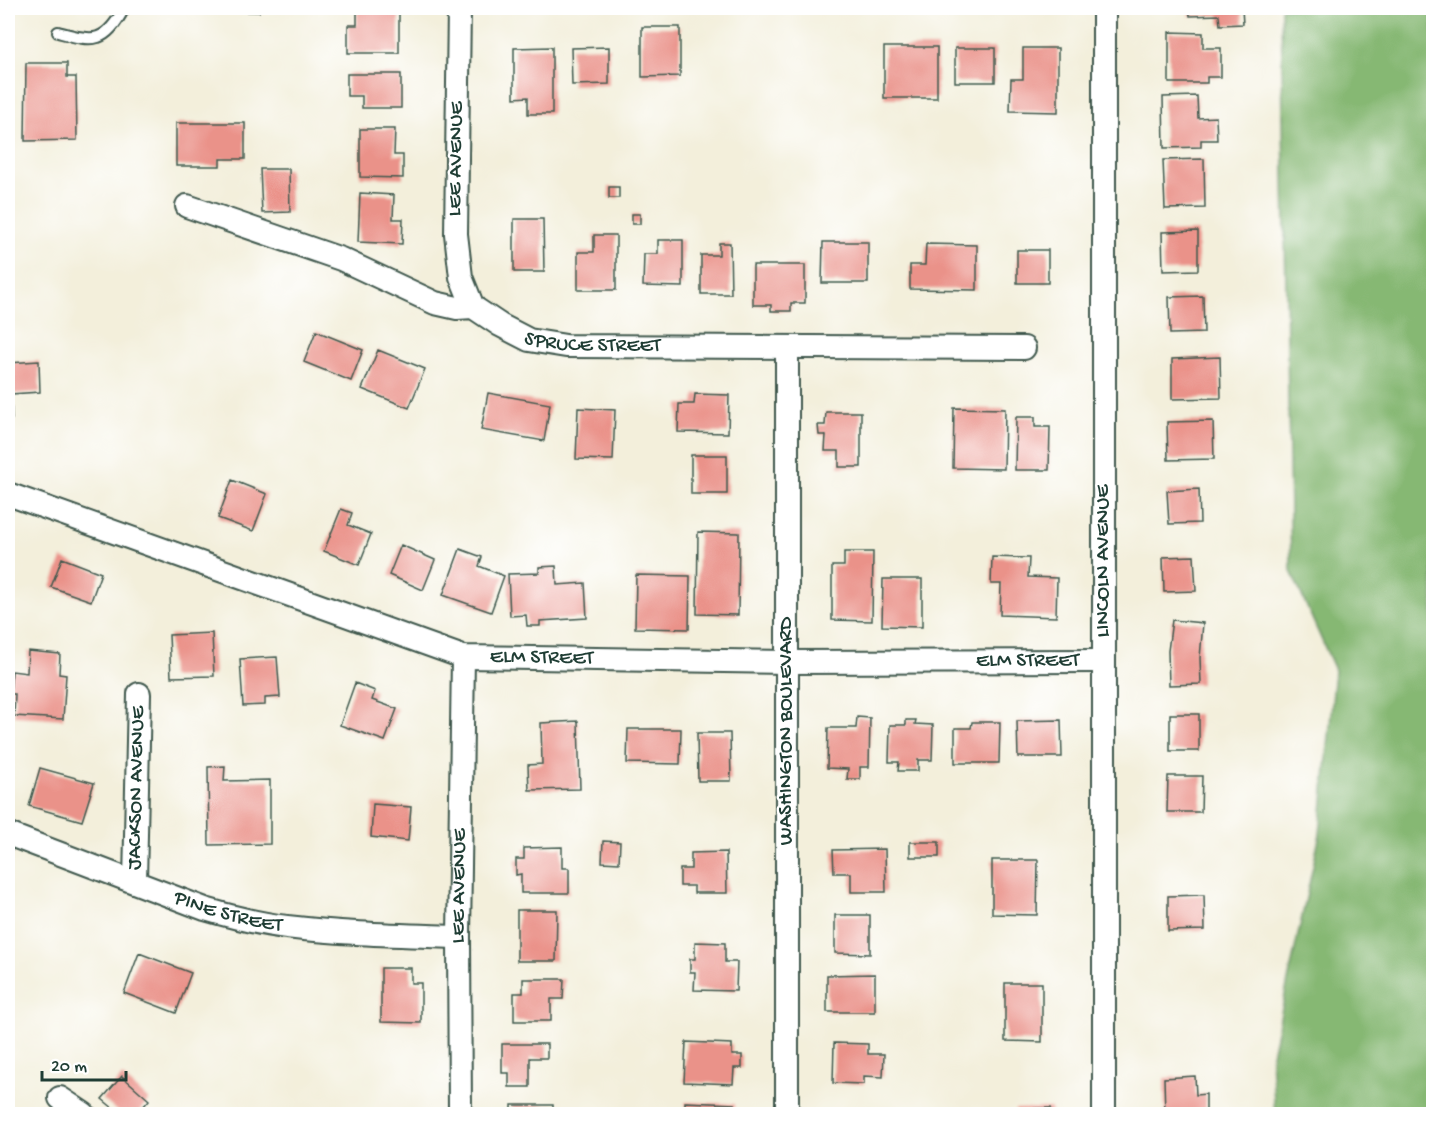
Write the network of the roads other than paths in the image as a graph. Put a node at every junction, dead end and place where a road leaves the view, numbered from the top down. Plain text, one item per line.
1 (124, 8) edge
2 (459, 8) edge
3 (1104, 8) edge
4 (58, 32) dead end
5 (187, 206) dead end
6 (473, 307) junction
7 (787, 347) junction
8 (1024, 348) dead end
9 (8, 494) edge
10 (463, 657) junction
11 (1104, 661) junction
12 (787, 663) junction
13 (139, 694) dead end
14 (8, 834) edge
15 (135, 882) junction
16 (459, 938) junction
17 (60, 1098) dead end
18 (84, 1114) edge
19 (460, 1114) edge
20 (787, 1114) edge
21 (1104, 1114) edge

1 - 4 lane
2 - 6 street, LEE AVENUE
3 - 11 street, LINCOLN AVENUE
5 - 6 street, SPRUCE STREET
6 - 7 street, SPRUCE STREET
7 - 8 street, SPRUCE STREET
7 - 12 street, WASHINGTON BOULEVARD
9 - 10 street, ELM STREET
10 - 12 street, ELM STREET
10 - 16 street, LEE AVENUE
11 - 12 street, ELM STREET
11 - 21 street, LINCOLN AVENUE
12 - 20 street, WASHINGTON BOULEVARD
13 - 15 street, JACKSON AVENUE
14 - 15 street, PINE STREET
15 - 16 street, PINE STREET
16 - 19 street, LEE AVENUE
17 - 18 street

